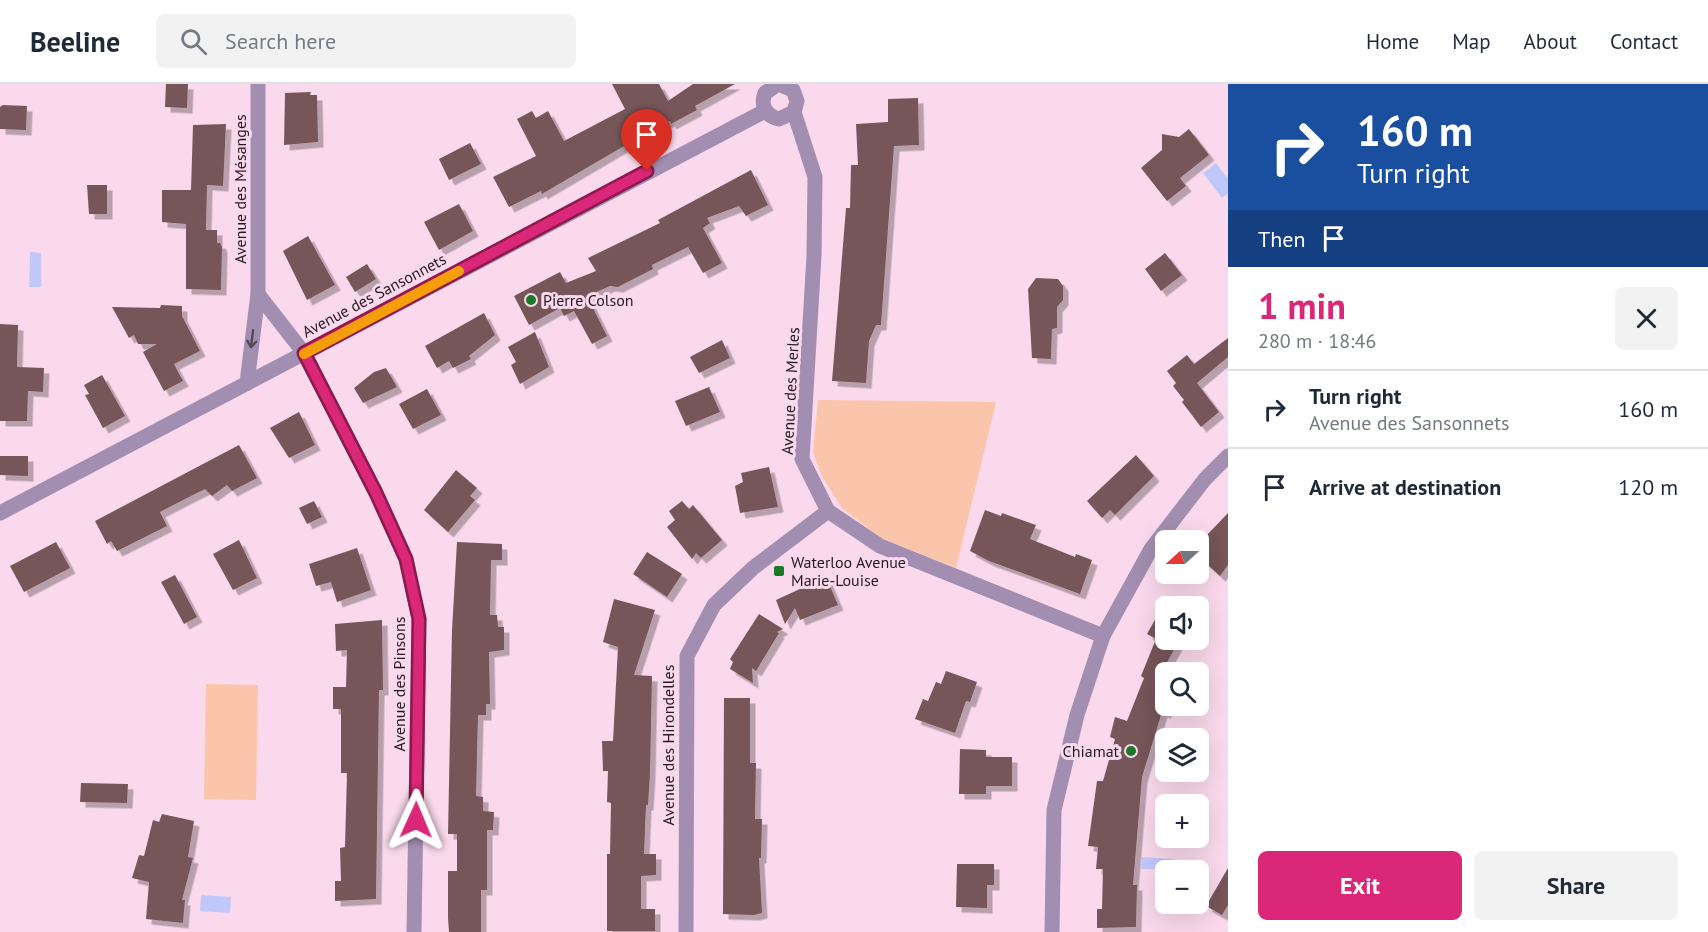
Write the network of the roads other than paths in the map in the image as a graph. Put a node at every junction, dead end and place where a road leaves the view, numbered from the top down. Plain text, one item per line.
1 (258, 84) edge
2 (784, 85) edge
3 (765, 111) junction
4 (794, 112) junction
5 (258, 294) junction
6 (304, 353) junction
7 (247, 383) junction
8 (1228, 456) edge
9 (828, 511) junction
10 (0, 513) edge
11 (1103, 636) junction
12 (414, 932) edge
13 (686, 932) edge
14 (1052, 932) edge

1 - 5 street, Avenue des Mésanges
2 - 3 street
2 - 4 street
3 - 4 street
3 - 6 street, Avenue des Sansonnets
4 - 9 street, Avenue des Merles
5 - 6 street
5 -> 7 street, Avenue des Mésanges
6 - 7 street, Avenue des Sansonnets
6 - 12 street, Avenue des Pinsons
7 - 10 street, Avenue des Sansonnets
8 - 11 street
9 - 11 street, Avenue des Merles
9 - 13 street, Avenue des Hirondelles
11 - 14 street

